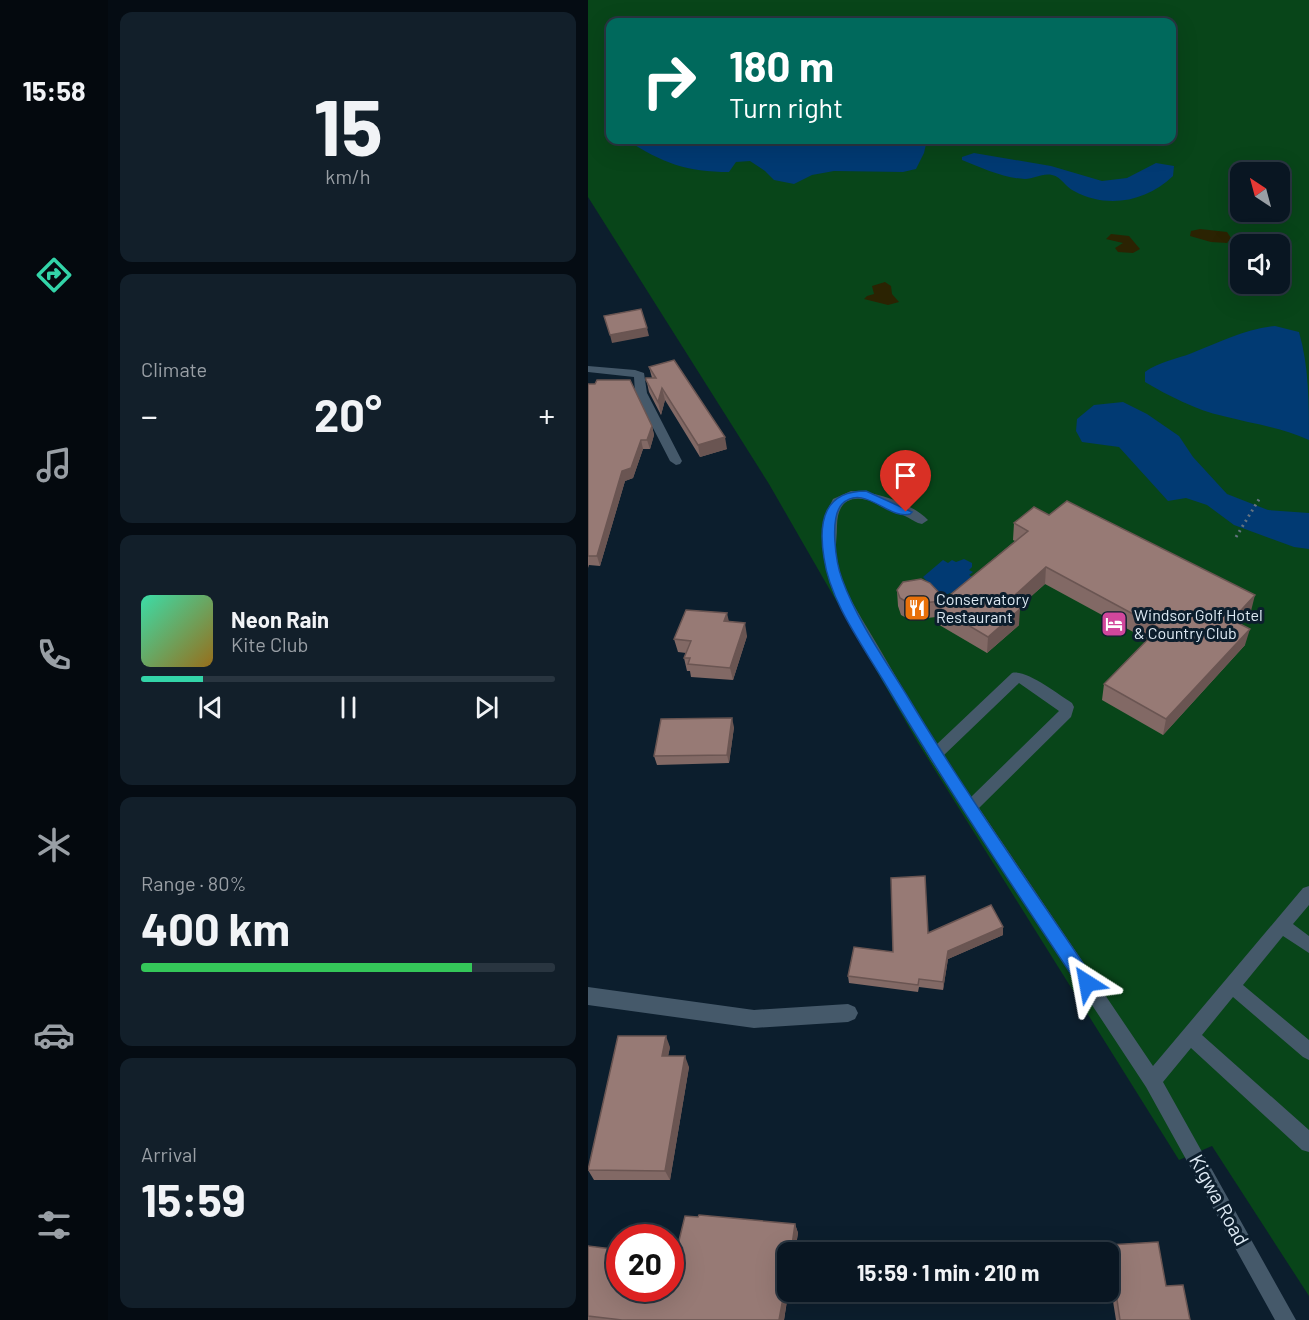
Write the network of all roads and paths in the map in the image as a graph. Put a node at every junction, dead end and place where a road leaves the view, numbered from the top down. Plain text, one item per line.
1 (588, 369) edge
2 (676, 461) dead end
3 (1261, 496) dead end
4 (922, 520) dead end
5 (1236, 537) dead end
6 (935, 755) junction
7 (969, 808) junction
8 (1309, 893) edge
9 (1282, 926) junction
10 (1309, 945) edge
11 (1232, 986) junction
12 (588, 996) edge
13 (848, 1013) dead end
14 (1190, 1036) junction
15 (1309, 1051) edge
16 (1152, 1081) junction
17 (1309, 1143) edge
18 (1286, 1320) edge

1 - 2 street
3 - 5 path
4 - 6 lane, Kigwa Road
6 - 7 lane, Kigwa Road
6 - 7 lane
7 - 16 lane, Kigwa Road
8 - 9 lane
9 - 10 lane
9 - 11 lane
11 - 14 lane
11 - 15 lane
12 - 13 street
14 - 16 lane
14 - 17 lane
16 - 18 lane, Kigwa Road

